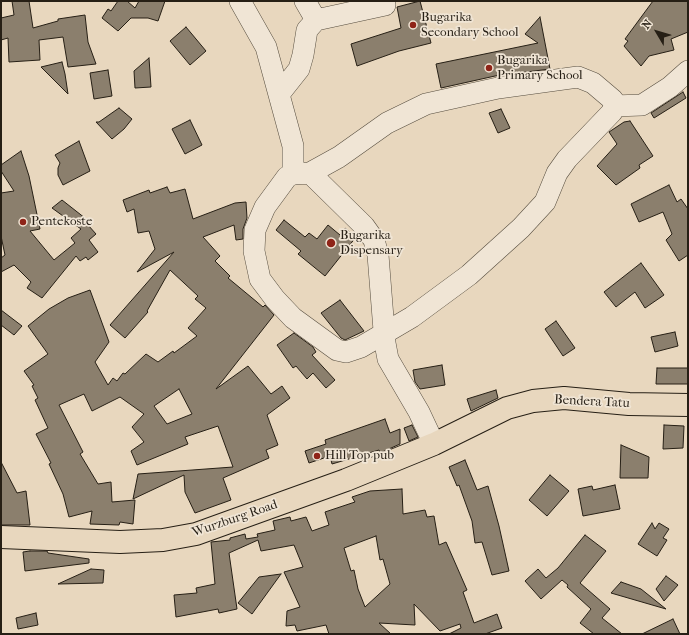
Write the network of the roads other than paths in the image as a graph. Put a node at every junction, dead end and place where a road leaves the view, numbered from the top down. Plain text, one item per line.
1 (240, 1) edge
2 (305, 1) edge
3 (385, 6) dead end
4 (347, 7) edge
5 (316, 20) junction
6 (688, 71) edge
7 (280, 93) junction
8 (614, 106) junction
9 (302, 174) junction
10 (384, 334) junction
11 (688, 405) edge
12 (434, 444) junction
13 (1, 537) edge

1 - 7 street
2 - 5 street
3 - 4 street
4 - 5 street
5 - 7 street
6 - 8 street
7 - 9 street
8 - 9 street
8 - 10 street
9 - 10 street
9 - 10 street
10 - 12 street
11 - 12 main road, Bendera Tatu
12 - 13 main road, Wurzburg Road

